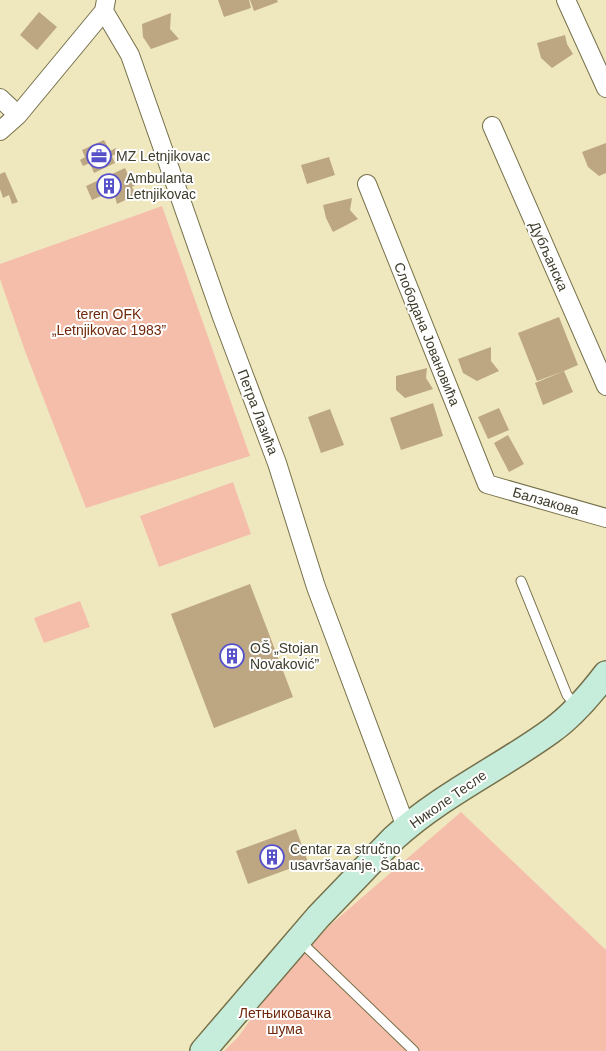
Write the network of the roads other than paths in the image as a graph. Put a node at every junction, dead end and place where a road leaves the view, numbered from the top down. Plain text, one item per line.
1 (566, 0) edge
2 (105, 5) edge
3 (606, 88) edge
4 (0, 98) edge
5 (18, 115) junction
6 (492, 126) dead end
7 (0, 131) edge
8 (367, 184) dead end
9 (606, 386) edge
10 (487, 484) joint
11 (606, 518) edge
12 (521, 581) dead end
13 (606, 674) edge
14 (578, 707) junction
15 (406, 827) junction
16 (298, 939) junction
17 (203, 1051) edge
18 (414, 1051) edge

1 - 3 street
2 - 5 street
2 - 15 street, Петра Лазића
4 - 5 street
5 - 7 street
6 - 9 street, Дубљанска
8 - 10 street, Слободана Јовановића
10 - 11 street, Балзакова
12 - 14 lane
13 - 14 street, Николе Тесле
14 - 15 street, Николе Тесле
15 - 16 street, Николе Тесле
16 - 17 street, Николе Тесле
16 - 18 lane

